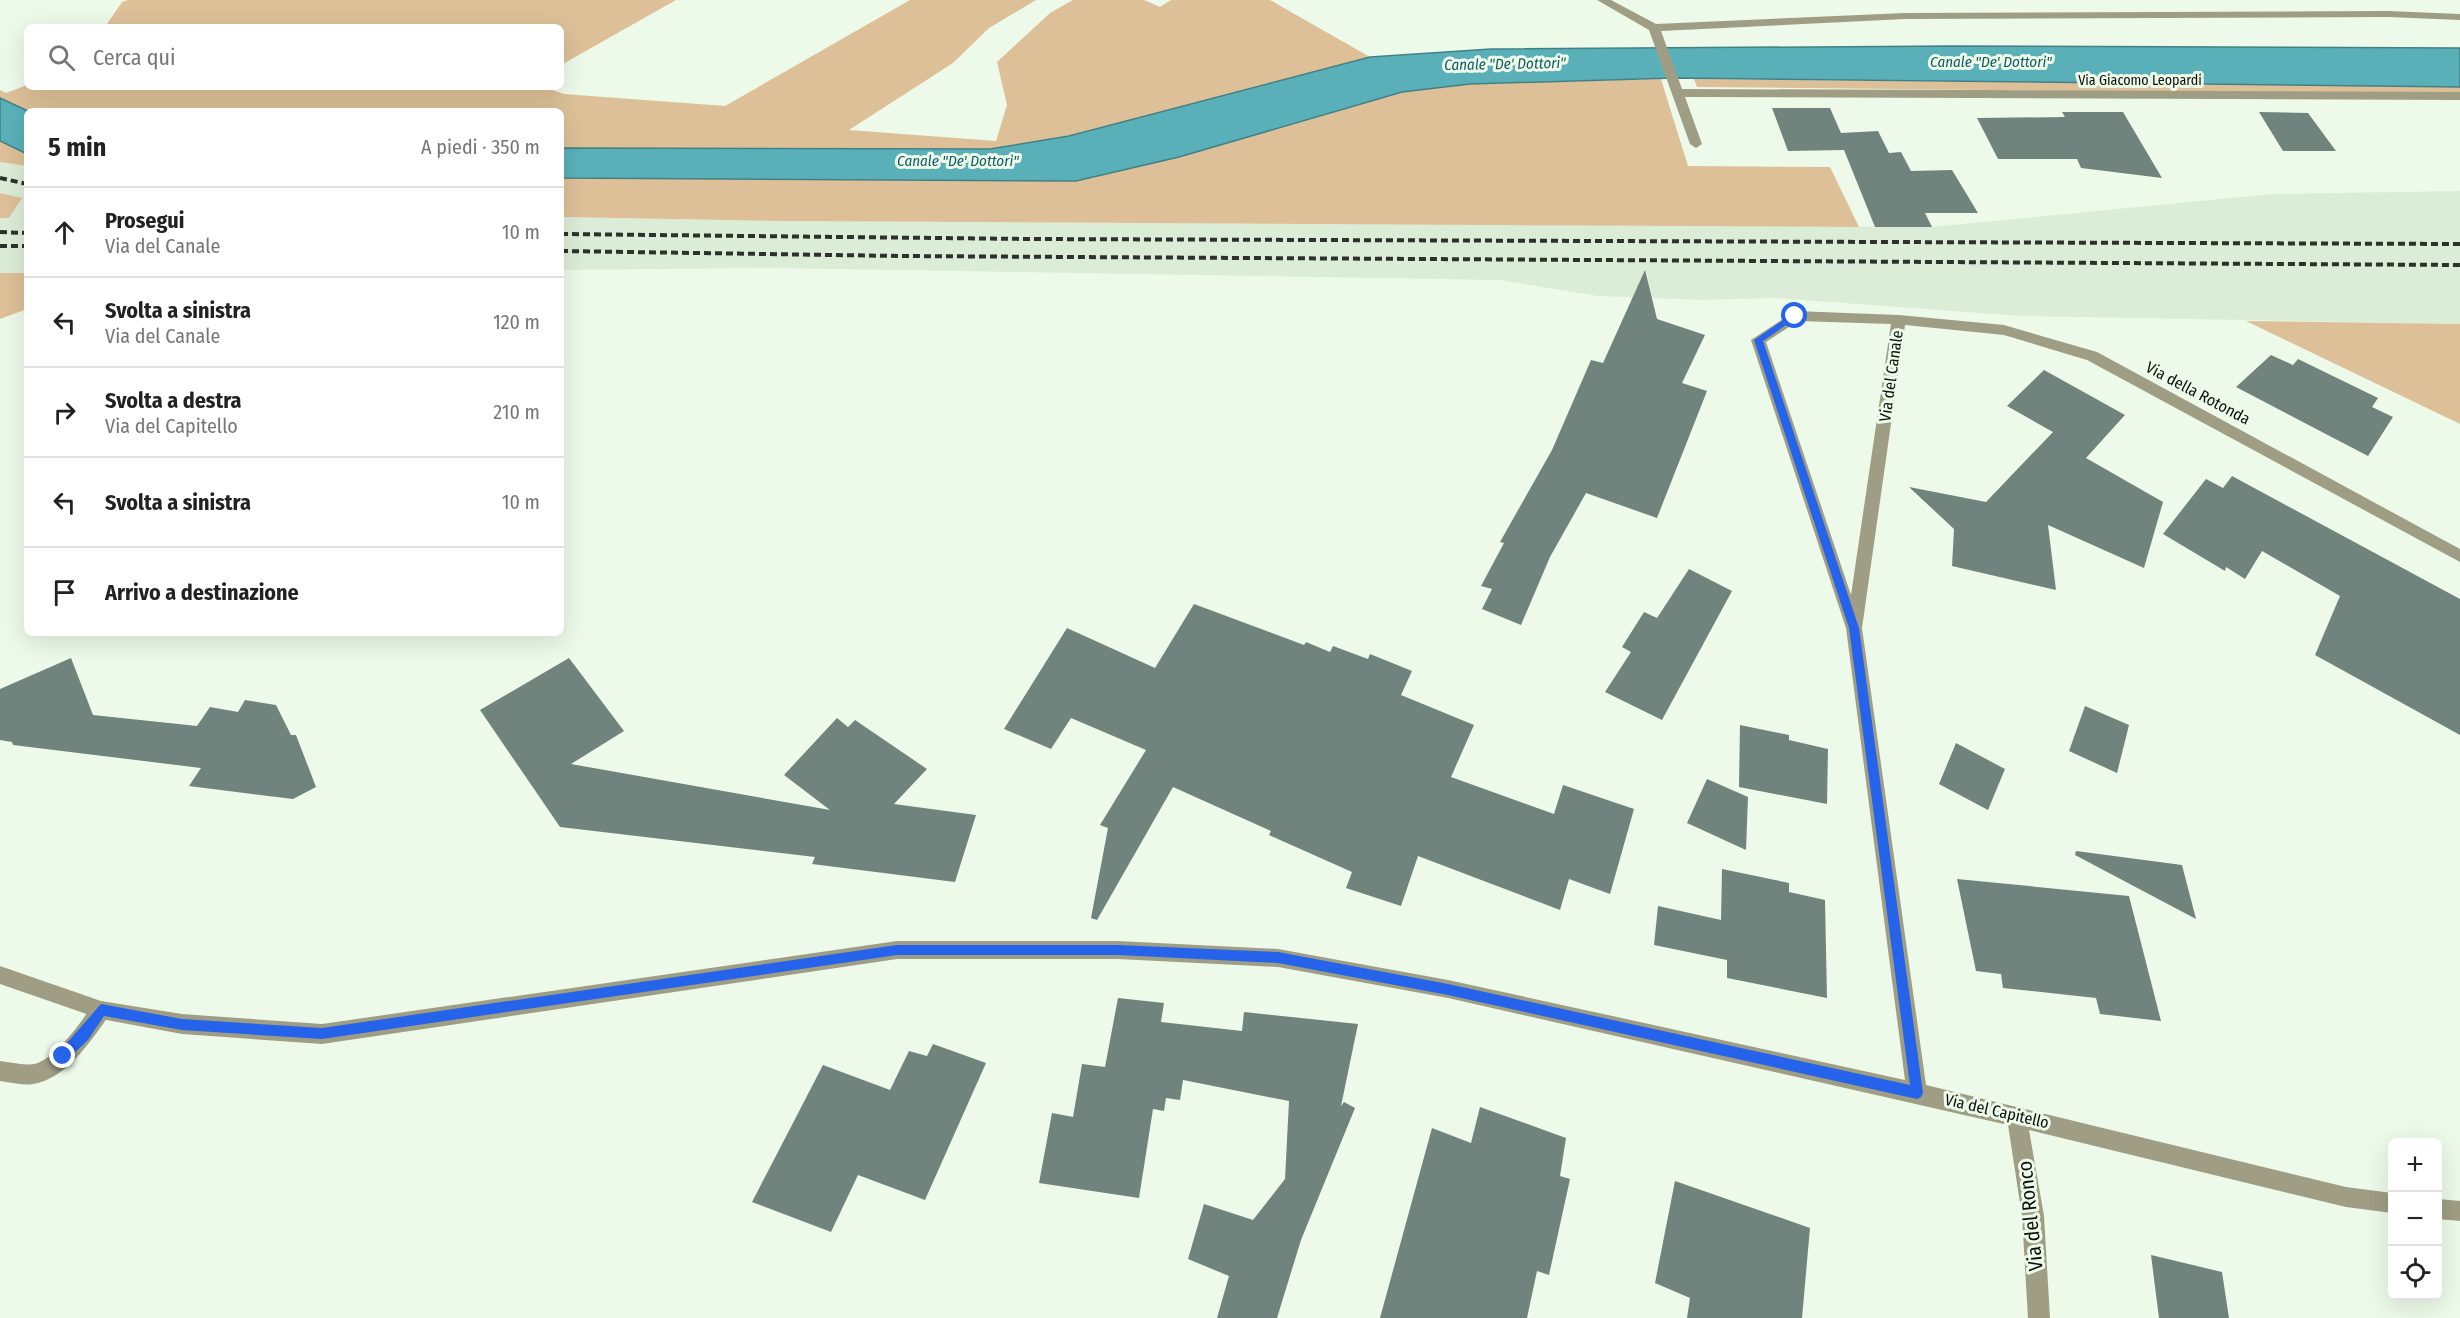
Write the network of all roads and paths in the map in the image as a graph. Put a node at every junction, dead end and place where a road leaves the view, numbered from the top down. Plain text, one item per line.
1 (1603, 0) edge
2 (2377, 0) edge
3 (1898, 6) dead end
4 (2388, 14) junction
5 (1905, 16) junction
6 (2460, 16) edge
7 (1654, 28) junction
8 (1676, 93) junction
9 (2460, 96) edge
10 (1696, 144) dead end
11 (1899, 320) junction
12 (2460, 556) edge
13 (1854, 628) junction
14 (0, 975) edge
15 (101, 1010) junction
16 (0, 1071) edge
17 (1917, 1093) junction
18 (2016, 1115) junction
19 (2388, 1202) edge
20 (2442, 1209) edge
21 (2460, 1211) edge
22 (2039, 1318) edge

1 - 7 street
2 - 4 street
3 - 5 street
4 - 5 street
4 - 6 street
5 - 7 street
7 - 8 street
8 - 9 street, Via Giacomo Leopardi
8 - 10 street
11 - 12 street, Via della Rotonda
11 - 13 street, Via del Canale
11 - 13 street, Via del Canale
13 - 17 street, Via del Canale
14 - 15 street, Via del Capitello
15 - 16 street
15 - 17 street, Via del Capitello
17 - 18 street, Via del Capitello
18 - 19 street, Via del Capitello
18 - 22 street, Via del Ronco
20 - 21 street

